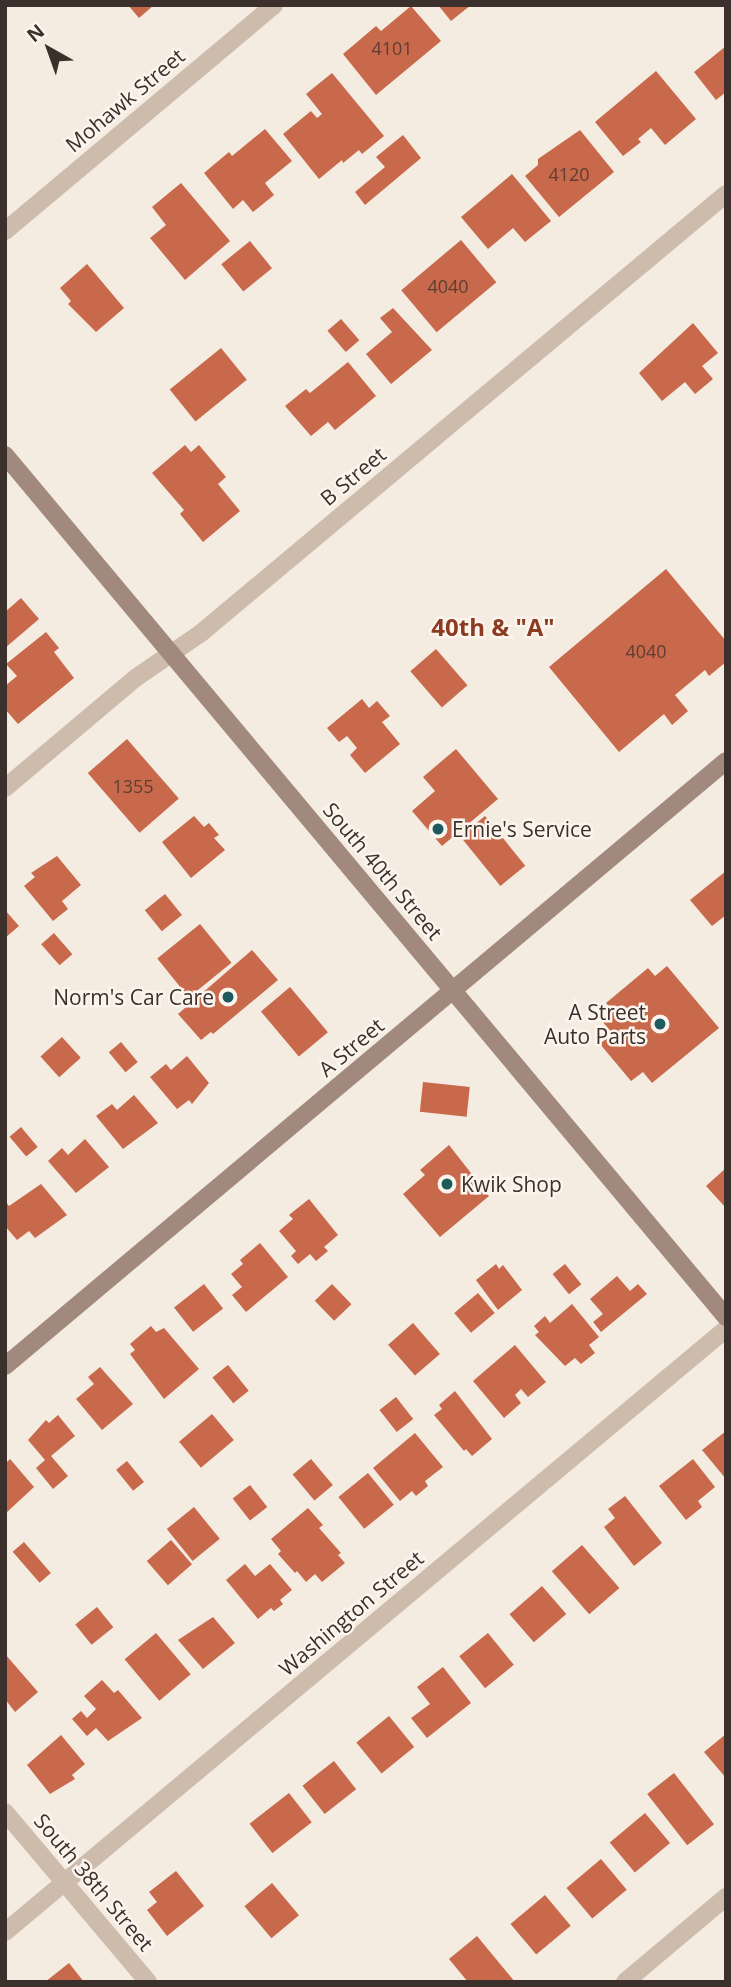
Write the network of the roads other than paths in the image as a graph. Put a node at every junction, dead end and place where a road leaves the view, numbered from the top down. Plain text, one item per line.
1 (274, 5) edge
2 (726, 194) edge
3 (5, 231) edge
4 (5, 455) edge
5 (172, 653) junction
6 (726, 761) edge
7 (5, 788) edge
8 (453, 990) junction
9 (726, 1317) edge
10 (726, 1329) edge
11 (5, 1366) edge
12 (5, 1812) edge
13 (64, 1882) junction
14 (726, 1897) edge
15 (5, 1932) edge
16 (148, 1982) edge
17 (625, 1982) edge

1 - 3 street, Mohawk Street
2 - 5 street, B Street
4 - 5 main road, South 40th Street
5 - 7 street, B Street
5 - 8 main road, South 40th Street
6 - 8 main road, A Street
8 - 9 main road, South 40th Street
8 - 11 main road, A Street
10 - 13 street, Washington Street
12 - 13 street, South 38th Street
13 - 15 street, Washington Street
13 - 16 street, South 38th Street
14 - 17 street

